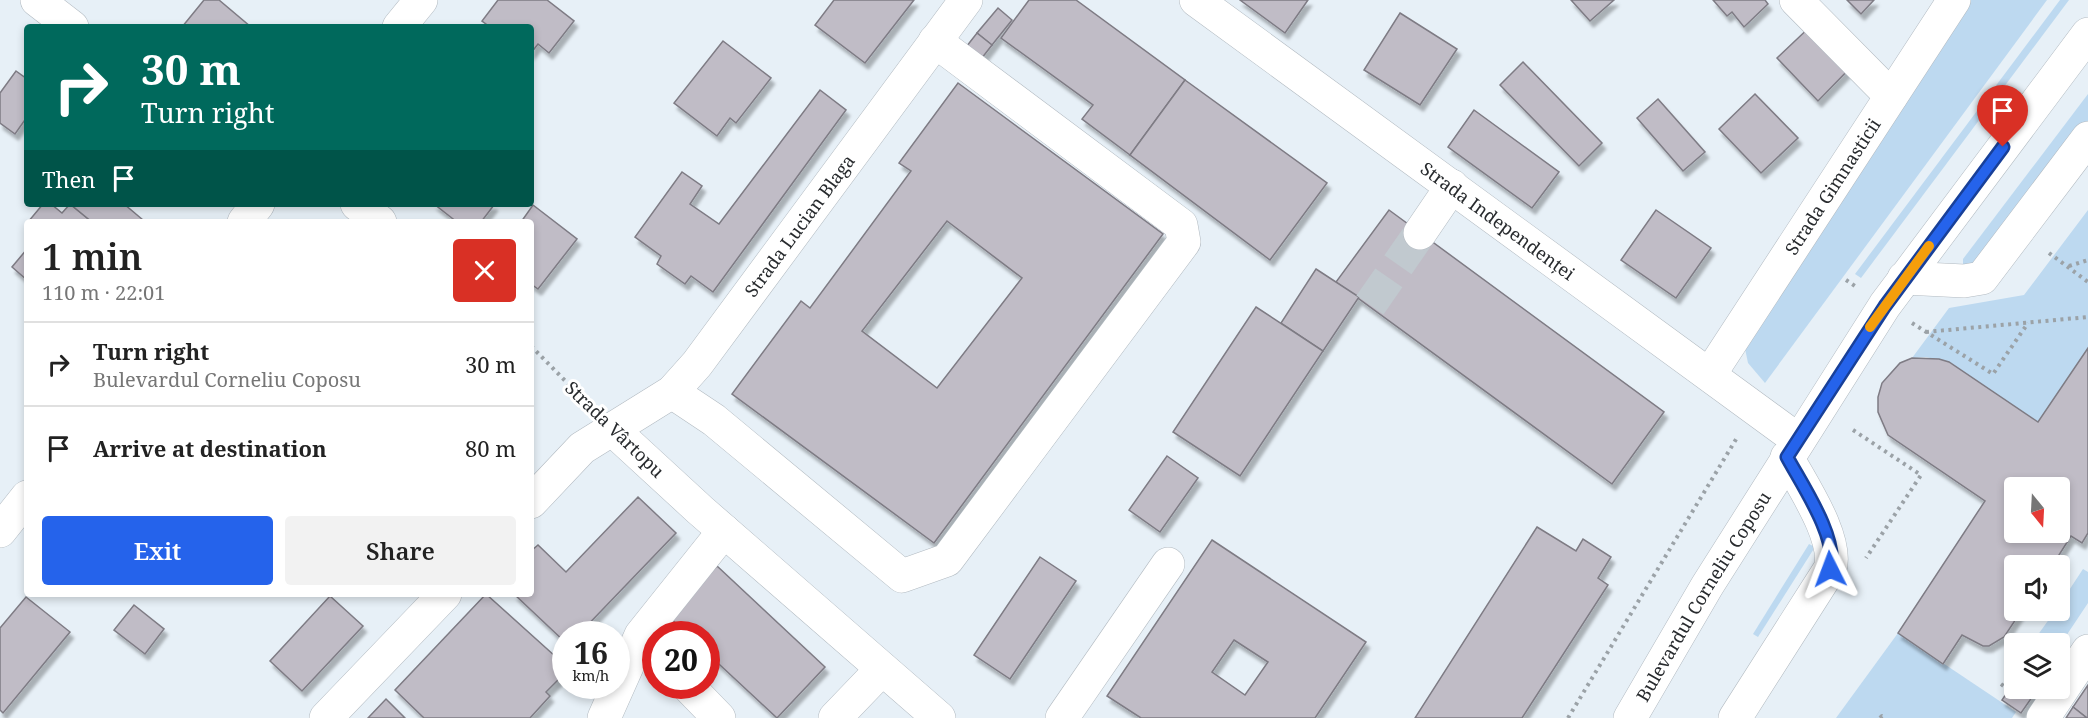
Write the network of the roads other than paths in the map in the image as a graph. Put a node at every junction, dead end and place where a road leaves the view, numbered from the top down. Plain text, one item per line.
1 (37, 0) edge
2 (421, 0) edge
3 (966, 0) edge
4 (1196, 0) edge
5 (1796, 0) edge
6 (1954, 0) edge
7 (68, 24) edge
8 (401, 24) edge
9 (2088, 34) edge
10 (934, 41) junction
11 (1891, 96) junction
12 (2088, 138) edge
13 (1452, 186) junction
14 (256, 207) edge
15 (361, 207) edge
16 (246, 219) edge
17 (376, 219) edge
18 (1420, 233) tunnel mouth
19 (1904, 278) junction
20 (1710, 374) junction
21 (672, 392) junction
22 (612, 429) junction
23 (1793, 448) junction
24 (534, 499) edge
25 (24, 501) edge
26 (712, 520) junction
27 (0, 531) edge
28 (1168, 564) dead end
29 (442, 597) edge
30 (659, 621) edge
31 (2088, 651) edge
32 (642, 653) edge
33 (882, 669) junction
34 (701, 699) edge
35 (326, 718) edge
36 (604, 718) edge
37 (719, 718) edge
38 (835, 718) edge
39 (939, 718) edge
40 (1062, 718) edge
41 (1630, 718) edge
42 (1735, 718) edge
43 (2043, 718) edge

1 - 7 street
2 - 8 street
3 - 10 street, Strada Lucian Blaga
4 - 13 street, Strada Independenței
5 - 11 street
6 - 11 street, Strada Gimnasticii
9 - 19 street, Bulevardul Corneliu Coposu
10 - 21 street, Strada Lucian Blaga
10 - 21 street
11 - 20 street, Strada Gimnasticii
12 - 19 street
13 - 18 street
13 - 20 street, Strada Independenței
14 - 16 street
15 - 17 street
19 - 23 street, Bulevardul Corneliu Coposu
20 - 23 street, Strada Independenței
21 - 22 street, Strada Lucian Blaga
22 - 24 street, Strada Lucian Blaga
22 - 26 street, Strada Vârtopu
23 - 41 street, Bulevardul Corneliu Coposu
23 - 42 street
25 - 27 street
26 - 30 street
26 - 33 street, Strada Vârtopu
28 - 40 street
29 - 35 street
31 - 43 street
32 - 36 street
33 - 38 street
33 - 39 street, Strada Vârtopu
34 - 37 street

